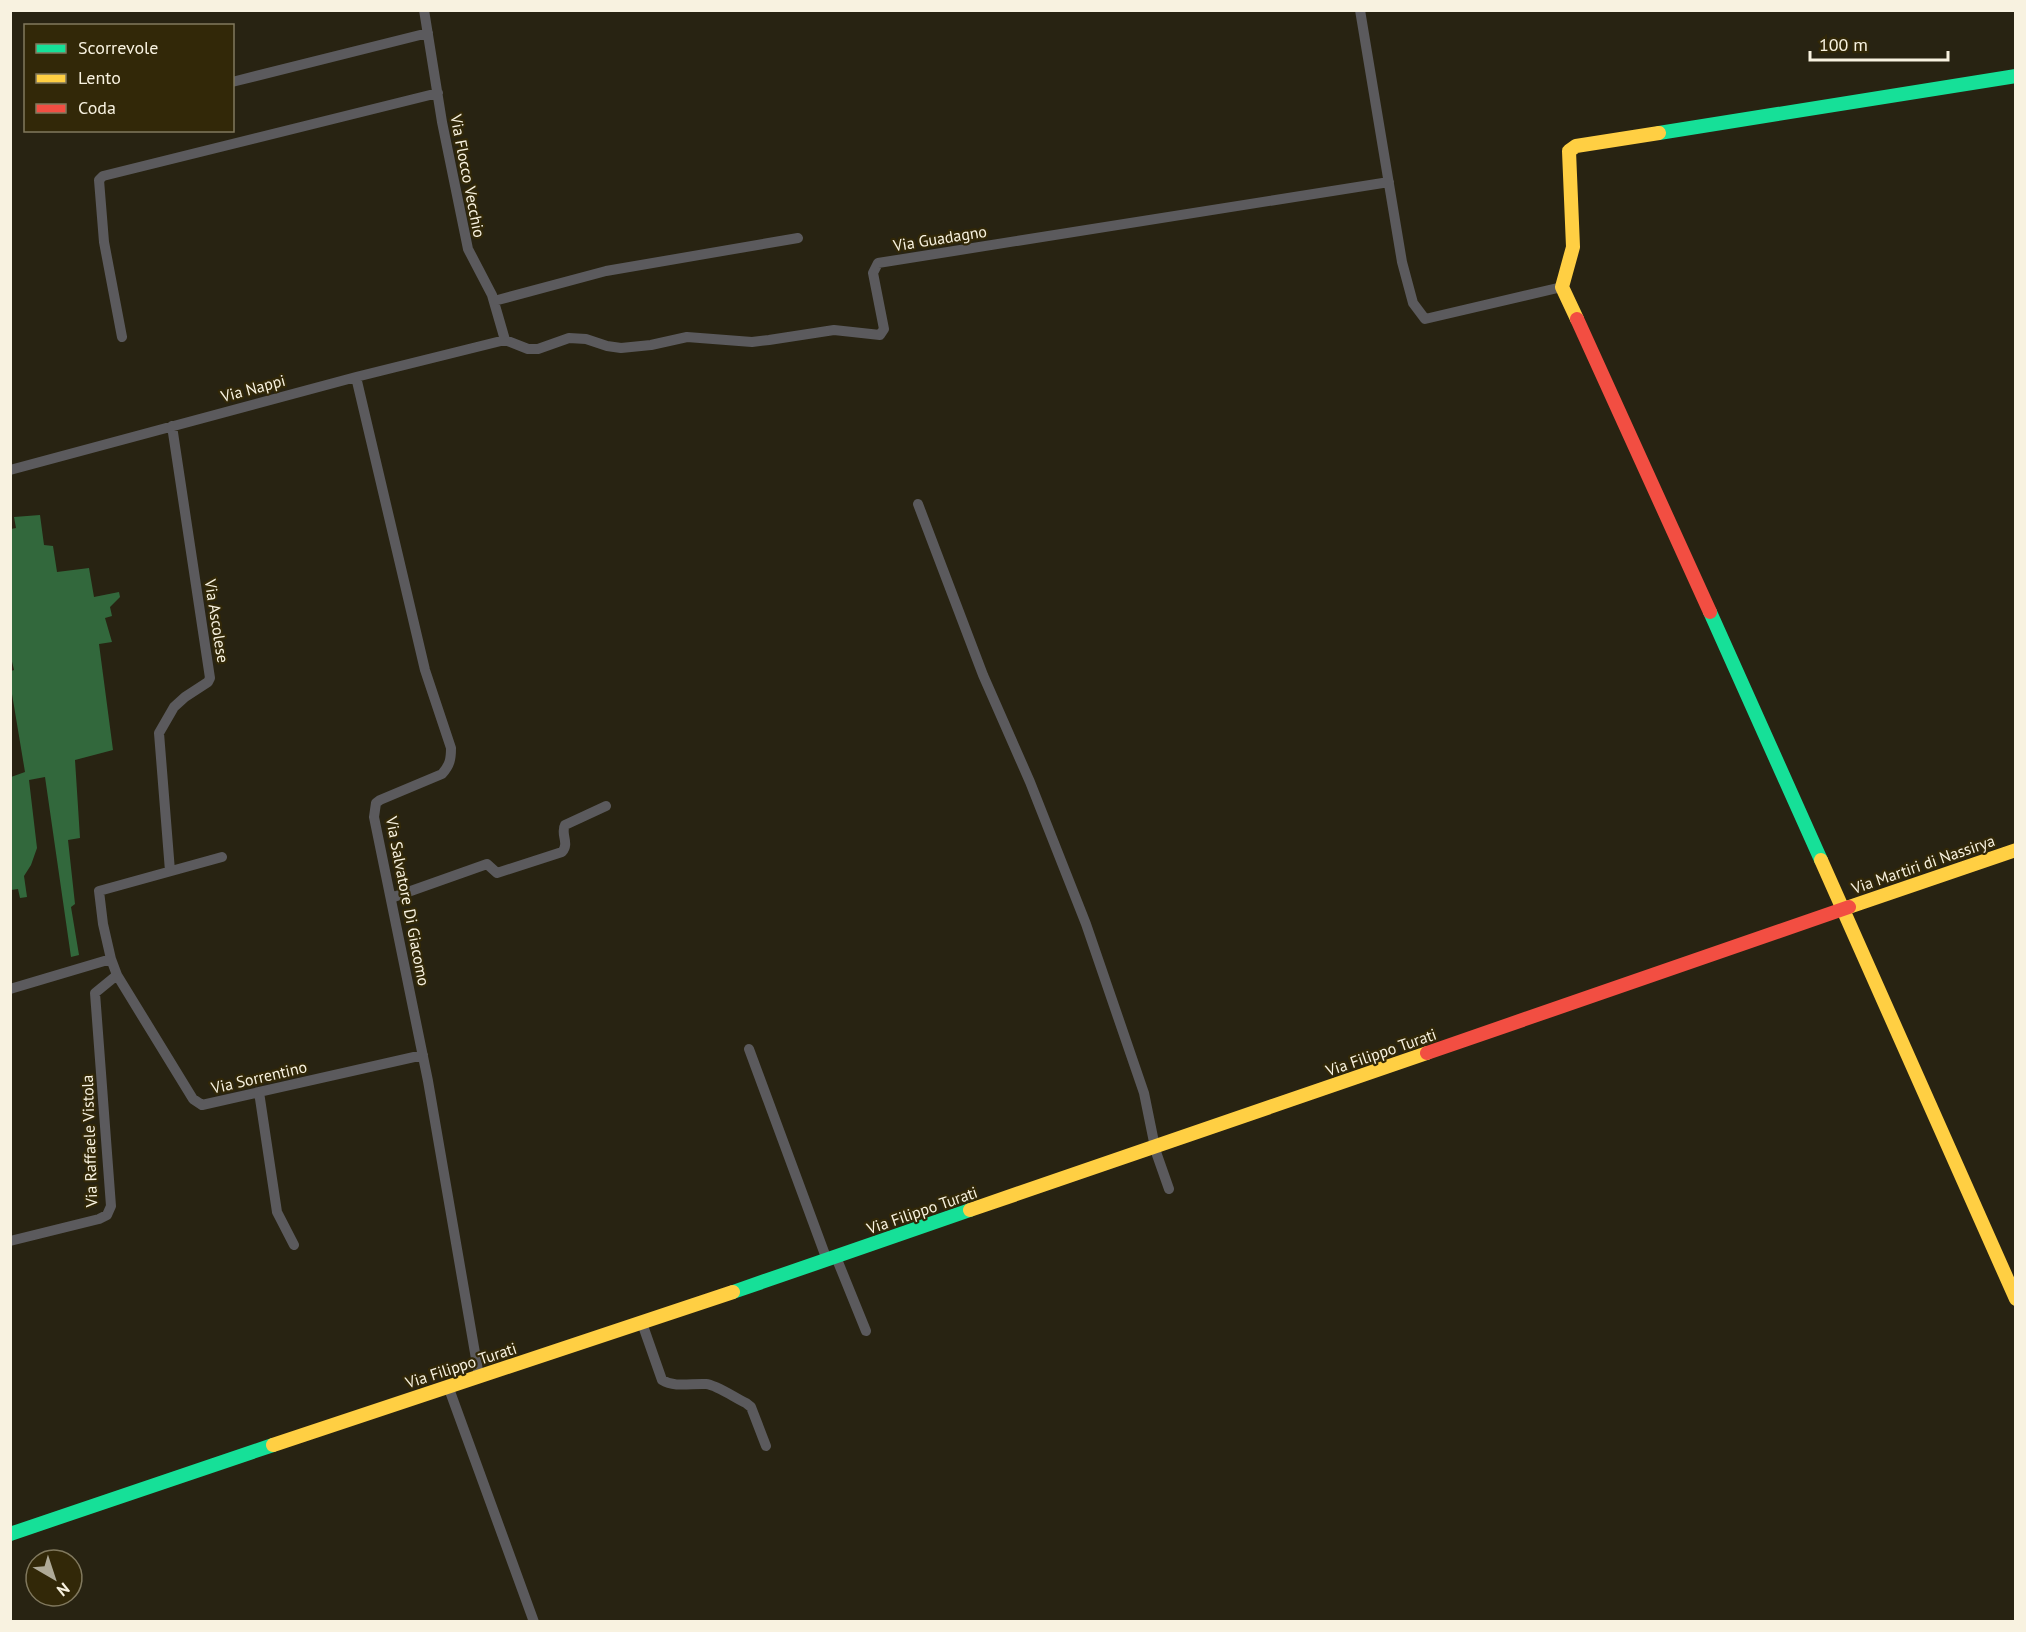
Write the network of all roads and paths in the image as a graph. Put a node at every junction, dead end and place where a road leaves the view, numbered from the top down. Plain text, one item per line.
1 (424, 10) edge
2 (1360, 10) edge
3 (428, 33) junction
4 (2016, 76) edge
5 (234, 82) edge
6 (438, 93) junction
7 (1389, 182) junction
8 (798, 238) dead end
9 (1563, 287) junction
10 (494, 301) junction
11 (122, 337) dead end
12 (505, 340) junction
13 (356, 376) junction
14 (172, 426) junction
15 (10, 470) edge
16 (918, 504) dead end
17 (606, 806) dead end
18 (2016, 850) edge
19 (222, 857) dead end
20 (170, 871) junction
21 (391, 898) junction
22 (1841, 910) junction
23 (111, 959) junction
24 (117, 975) junction
25 (10, 989) edge
26 (749, 1049) dead end
27 (423, 1055) junction
28 (259, 1092) junction
29 (1155, 1147) junction
30 (1169, 1189) dead end
31 (10, 1241) edge
32 (294, 1245) dead end
33 (832, 1258) junction
34 (2016, 1299) edge
35 (642, 1323) junction
36 (866, 1331) dead end
37 (479, 1376) junction
38 (448, 1386) junction
39 (766, 1446) dead end
40 (10, 1534) edge
41 (534, 1622) edge

1 - 3 street, Via Flocco Vecchio
2 - 7 street
3 - 5 street
3 - 6 street, Via Flocco Vecchio
4 - 9 street
6 - 10 street, Via Flocco Vecchio
6 - 11 street
7 - 9 street
7 - 12 street, Via Guadagno
8 - 10 street
9 - 22 street
10 - 12 street, Via Flocco Vecchio
12 - 13 street, Via Nappi
13 - 14 street, Via Nappi
13 - 21 street, Via Salvatore Di Giacomo
14 - 15 street, Via Nappi
14 - 20 street, Via Ascolese
16 - 29 street
17 - 21 street
18 - 22 street, Via Martiri di Nassirya
19 - 20 street, Via Sorrentino
20 - 23 street, Via Sorrentino
21 - 27 street, Via Salvatore Di Giacomo
22 - 29 street, Via Filippo Turati
22 - 34 street
23 - 24 street, Via Sorrentino
23 - 25 street
24 - 28 street, Via Sorrentino
24 - 31 street, Via Raffaele Vistola
26 - 33 street
27 - 28 street, Via Sorrentino
27 - 37 street, Via Salvatore Di Giacomo
28 - 32 street
29 - 30 street
29 - 33 street, Via Filippo Turati
33 - 35 street, Via Filippo Turati
33 - 36 street
35 - 37 street, Via Filippo Turati
35 - 39 street
37 - 38 street, Via Filippo Turati
38 - 40 street, Via Filippo Turati
38 - 41 street

